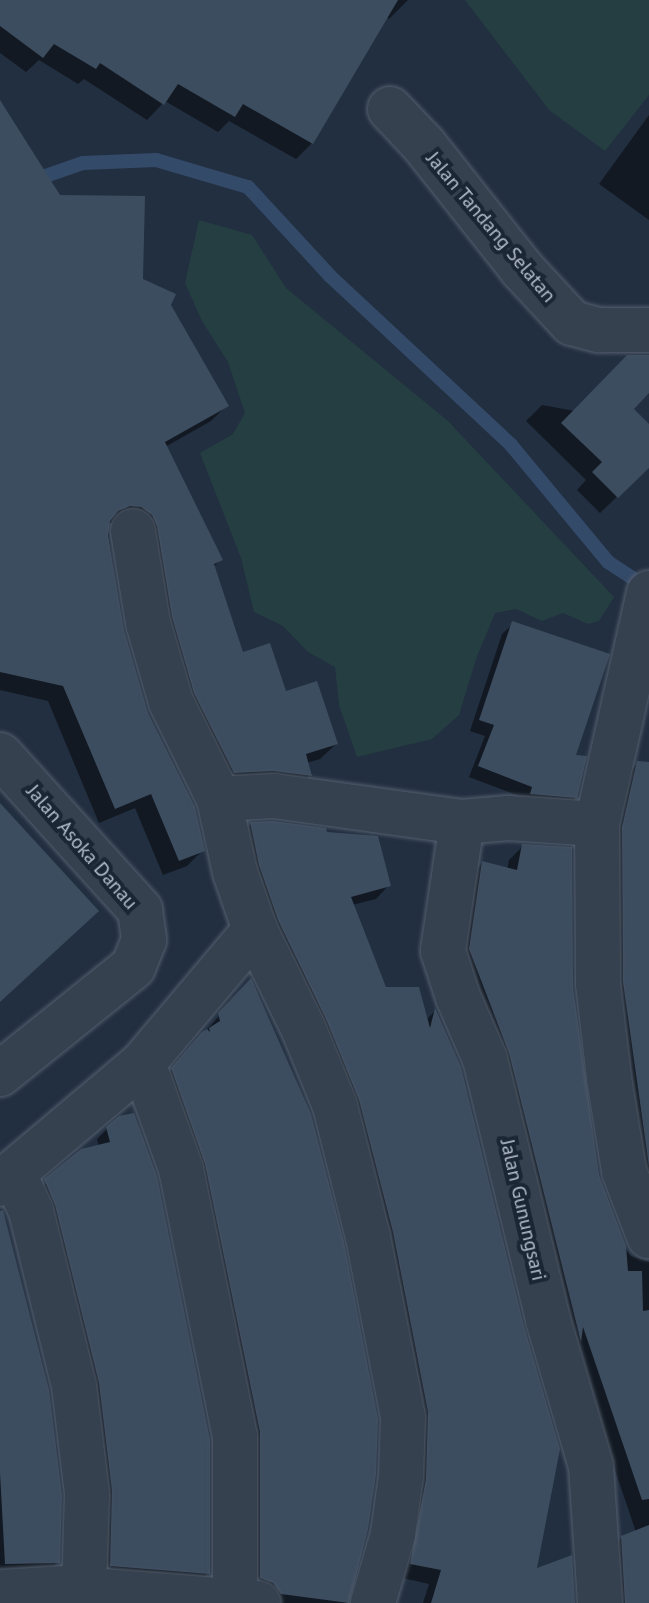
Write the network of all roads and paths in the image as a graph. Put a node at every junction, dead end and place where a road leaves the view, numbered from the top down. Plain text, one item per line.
1 (390, 109) dead end
2 (649, 330) edge
3 (133, 531) dead end
4 (649, 593) edge
5 (0, 755) edge
6 (219, 799) junction
7 (462, 822) junction
8 (597, 824) junction
9 (255, 930) junction
10 (143, 1063) junction
11 (0, 1074) edge
12 (7, 1179) edge
13 (649, 1236) edge
14 (84, 1589) junction
15 (0, 1592) edge
16 (246, 1601) edge
17 (373, 1603) edge
18 (600, 1603) edge

1 - 2 street, Jalan Tandang Selatan
3 - 6 street
4 - 8 street
5 - 11 street, Jalan Asoka Danau
6 - 7 street
6 - 9 street
7 - 8 street
7 - 18 street, Jalan Gunungsari
8 - 13 street
9 - 10 street
9 - 17 street
10 - 12 street
10 - 16 street
12 - 14 street
14 - 15 street
14 - 16 street

